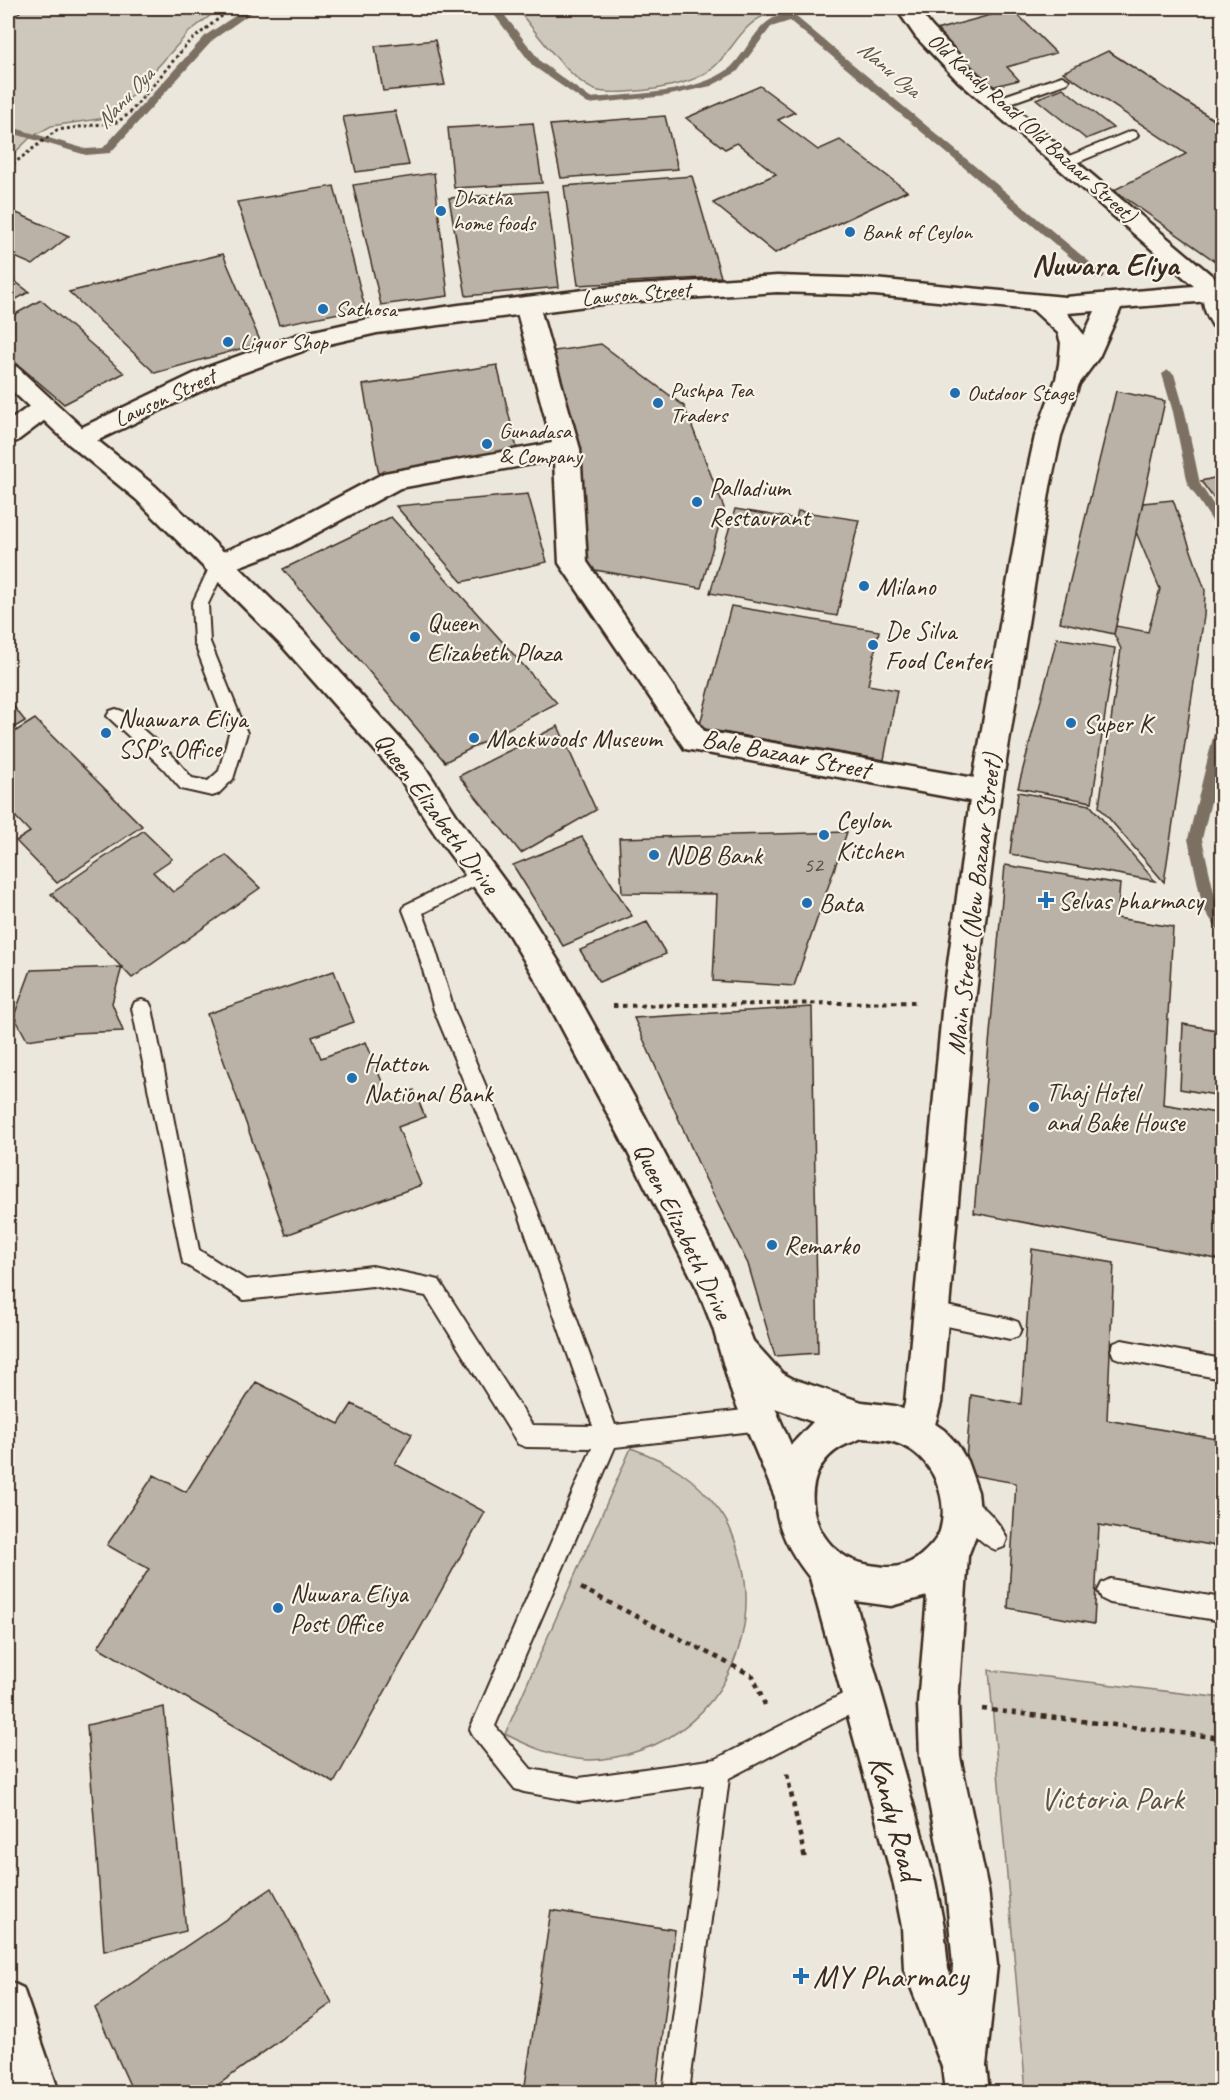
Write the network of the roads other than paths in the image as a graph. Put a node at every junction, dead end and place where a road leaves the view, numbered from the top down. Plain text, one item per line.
1 (909, 11) edge
2 (1062, 80) dead end
3 (997, 103) junction
4 (1131, 135) dead end
5 (1064, 163) junction
6 (1220, 292) edge
7 (1111, 303) junction
8 (1041, 304) junction
9 (528, 305) junction
10 (1222, 320) edge
11 (8, 373) edge
12 (1066, 382) junction
13 (44, 408) junction
14 (8, 435) edge
15 (79, 439) junction
16 (567, 449) junction
17 (219, 564) junction
18 (116, 716) dead end
19 (986, 792) junction
20 (482, 874) junction
21 (141, 1008) dead end
22 (932, 1313) junction
23 (1010, 1329) dead end
24 (737, 1350) junction
25 (1122, 1350) dead end
26 (1222, 1369) edge
27 (761, 1419) junction
28 (862, 1420) junction
29 (916, 1433) junction
30 (608, 1437) junction
31 (792, 1492) junction
32 (962, 1503) junction
33 (996, 1539) dead end
34 (949, 1555) junction
35 (826, 1567) junction
36 (1110, 1591) dead end
37 (1222, 1610) edge
38 (862, 1696) junction
39 (718, 1771) junction
40 (8, 2003) edge
41 (965, 2079) edge
42 (37, 2092) edge
43 (676, 2092) edge

1 - 3 main road, Old Kandy Road (Old Bazaar Street)
2 - 3 lane
3 - 5 main road, Old Kandy Road (Old Bazaar Street)
4 - 5 lane
5 - 6 main road, Old Kandy Road (Old Bazaar Street)
6 - 7 main road, Lawson Street
6 - 10 main road
7 - 8 main road, Lawson Street
7 - 12 main road, Main Street (New Bazaar Street)
8 - 9 main road, Lawson Street
8 - 12 main road, Main Street (New Bazaar Street)
9 - 15 main road, Lawson Street
9 - 16 main road, Bale Bazaar Street
11 - 13 main road, Queen Elizabeth Drive
12 - 19 main road, Main Street (New Bazaar Street)
13 - 14 main road
13 - 15 main road, Queen Elizabeth Drive
15 - 17 main road, Queen Elizabeth Drive
16 - 17 main road
16 - 19 main road, Bale Bazaar Street
17 - 18 lane
17 - 20 main road, Queen Elizabeth Drive
19 - 22 main road, Main Street (New Bazaar Street)
20 - 24 main road, Queen Elizabeth Drive
20 - 30 lane
21 - 30 lane
22 - 23 lane
22 - 29 main road, Main Street (New Bazaar Street)
24 - 27 main road, Queen Elizabeth Drive
24 - 28 main road, Queen Elizabeth Drive
25 - 26 lane
27 - 30 lane
27 - 31 main road, Queen Elizabeth Drive
28 - 29 main road
28 - 31 main road
29 - 32 main road
30 - 39 lane
31 - 35 main road
32 - 33 lane
32 - 34 main road
34 - 35 main road
34 - 41 main road, Kandy Road
35 - 38 main road, Kandy Road
36 - 37 lane
38 - 39 lane
38 - 41 main road, Kandy Road
39 - 43 lane
40 - 42 main road

